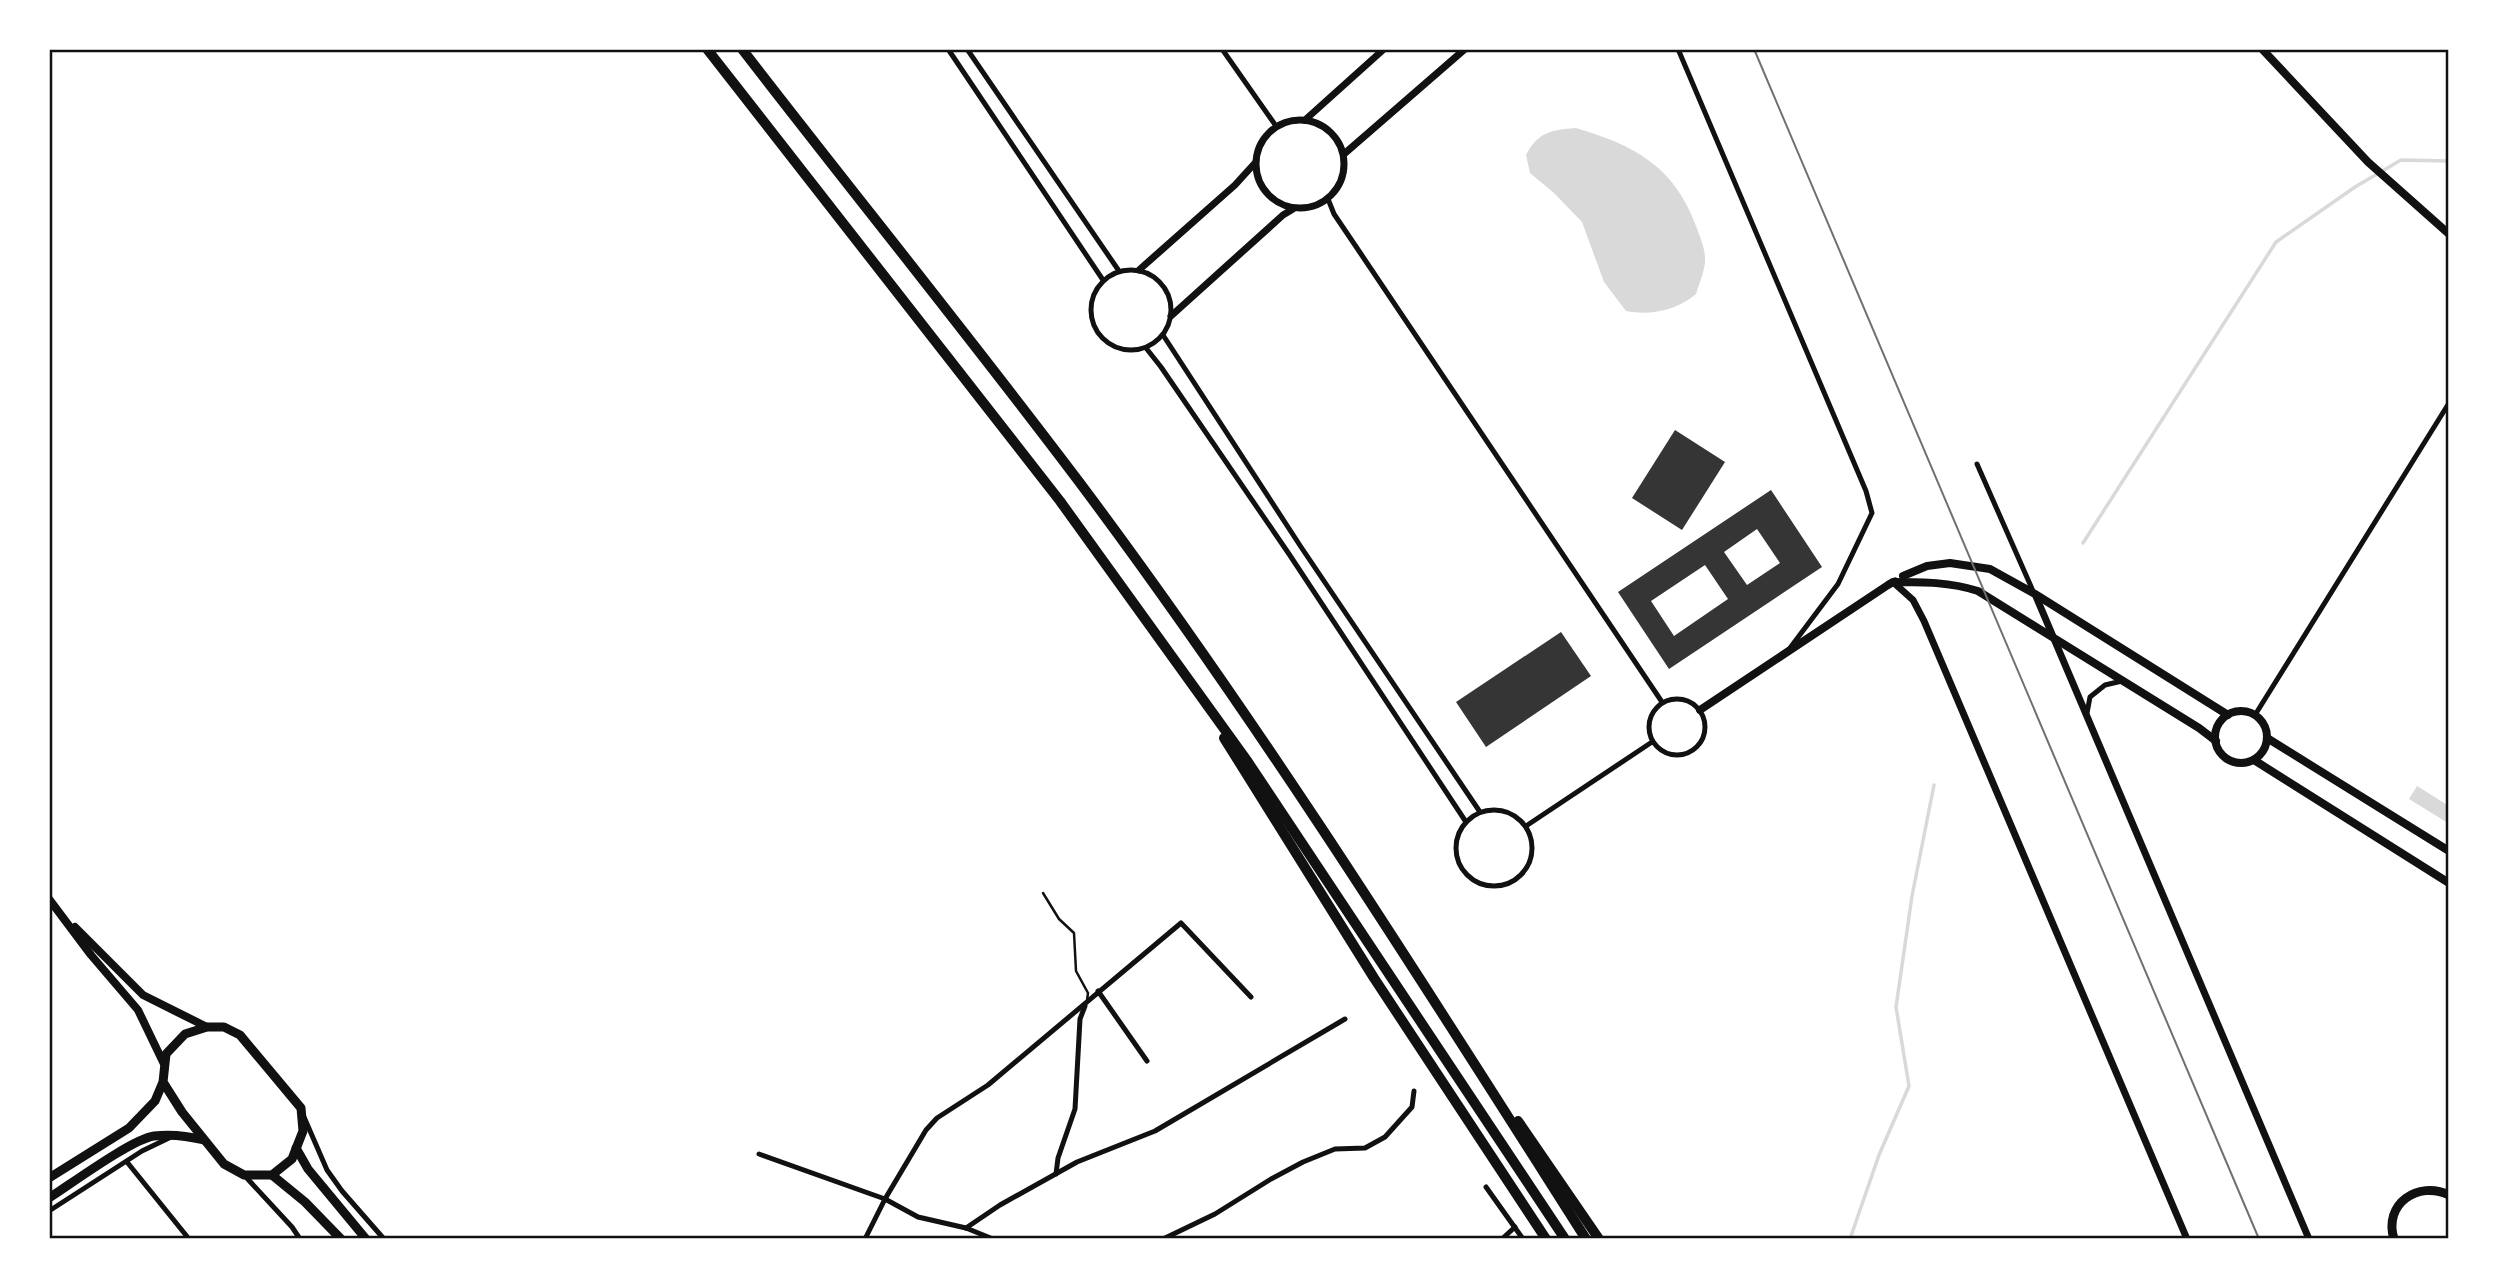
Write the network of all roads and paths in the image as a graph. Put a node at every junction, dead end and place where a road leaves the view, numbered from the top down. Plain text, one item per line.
1 (707, 49) edge
2 (742, 49) edge
3 (948, 49) edge
4 (967, 49) edge
5 (1222, 49) edge
6 (1384, 49) edge
7 (1465, 49) edge
8 (1678, 49) edge
9 (2262, 49) edge
10 (1305, 120) junction
11 (1276, 126) junction
12 (1343, 154) junction
13 (1255, 163) junction
14 (1328, 199) junction
15 (1293, 209) junction
16 (2449, 234) edge
17 (1139, 270) junction
18 (1119, 271) junction
19 (1103, 280) junction
20 (1171, 316) junction
21 (1163, 335) junction
22 (1146, 348) junction
23 (2449, 403) edge
24 (1977, 464) dead end
25 (1903, 576) joint
26 (1893, 582) junction
27 (2035, 594) junction
28 (2053, 637) junction
29 (1786, 653) junction
30 (1181, 669) junction
31 (2123, 680) junction
32 (1662, 702) junction
33 (1700, 710) junction
34 (2087, 713) junction
35 (2228, 715) junction
36 (2255, 715) junction
37 (2267, 738) junction
38 (2216, 741) junction
39 (1652, 742) junction
40 (2254, 760) junction
41 (1480, 812) junction
42 (1466, 822) junction
43 (1526, 826) junction
44 (2449, 851) edge
45 (2449, 883) edge
46 (1043, 893) dead end
47 (51, 902) edge
48 (1415, 970) junction
49 (1098, 991) junction
50 (1251, 997) dead end
51 (1086, 1003) junction
52 (1345, 1019) dead end
53 (207, 1027) junction
54 (1147, 1061) dead end
55 (164, 1064) junction
56 (163, 1082) junction
57 (1414, 1091) dead end
58 (300, 1108) junction
59 (171, 1136) junction
60 (204, 1140) junction
61 (296, 1148) junction
62 (760, 1154) dead end
63 (127, 1161) junction
64 (1056, 1174) junction
65 (244, 1175) junction
66 (272, 1175) junction
67 (49, 1178) edge
68 (1486, 1187) dead end
69 (2449, 1195) edge
70 (49, 1198) edge
71 (884, 1199) junction
72 (49, 1211) edge
73 (1516, 1227) junction
74 (966, 1228) junction
75 (189, 1239) edge
76 (300, 1239) edge
77 (341, 1239) edge
78 (366, 1239) edge
79 (384, 1239) edge
80 (865, 1239) edge
81 (993, 1239) edge
82 (1163, 1239) edge
83 (1502, 1239) edge
84 (1523, 1239) edge
85 (1546, 1239) edge
86 (1564, 1239) edge
87 (1586, 1239) edge
88 (1599, 1239) edge
89 (2187, 1239) edge
90 (2309, 1239) edge
91 (2394, 1239) edge

1 - 30 highway
2 - 48 highway
3 - 19 street
4 - 18 street
5 - 11 street
6 - 10 street
7 - 12 street
8 - 29 street
9 - 16 main road
10 - 11 street
10 - 12 street
11 - 13 street
12 - 14 street
13 - 15 street
13 - 17 street
14 - 15 street
14 - 32 street
15 - 20 street
17 - 18 street
17 - 20 street
18 - 19 street
19 - 22 street
20 - 21 street
21 - 22 street
21 - 41 street
22 - 42 street
23 - 36 street
24 - 27 street
25 - 26 street
25 - 27 main road
26 - 28 main road
26 - 29 main road
26 - 89 street
27 - 28 street
27 - 35 main road
28 - 31 main road
28 - 34 street
29 - 33 main road
30 - 85 highway
30 - 86 highway
31 - 34 street
31 - 38 main road
32 - 33 street
32 - 39 street
33 - 39 street
34 - 90 street
35 - 36 main road
35 - 38 main road
36 - 37 main road
37 - 40 main road
37 - 44 main road
38 - 40 main road
39 - 43 street
40 - 45 main road
41 - 42 street
41 - 43 street
42 - 43 street
46 - 51 lane
47 - 53 main road
47 - 55 main road
48 - 87 highway
48 - 88 highway
49 - 50 street
49 - 51 street
49 - 54 street
51 - 64 street
51 - 71 street
52 - 64 street
53 - 55 main road
53 - 58 main road
55 - 56 main road
56 - 60 main road
56 - 67 main road
57 - 82 street
58 - 61 main road
58 - 79 street
59 - 60 main road
59 - 63 street
59 - 70 main road
60 - 65 main road
61 - 66 main road
61 - 78 main road
62 - 71 street
63 - 72 street
63 - 75 street
64 - 74 street
65 - 66 main road
65 - 76 street
66 - 77 main road
68 - 73 street
69 - 91 main road
71 - 74 street
71 - 80 street
73 - 83 street
73 - 84 street
74 - 81 street

